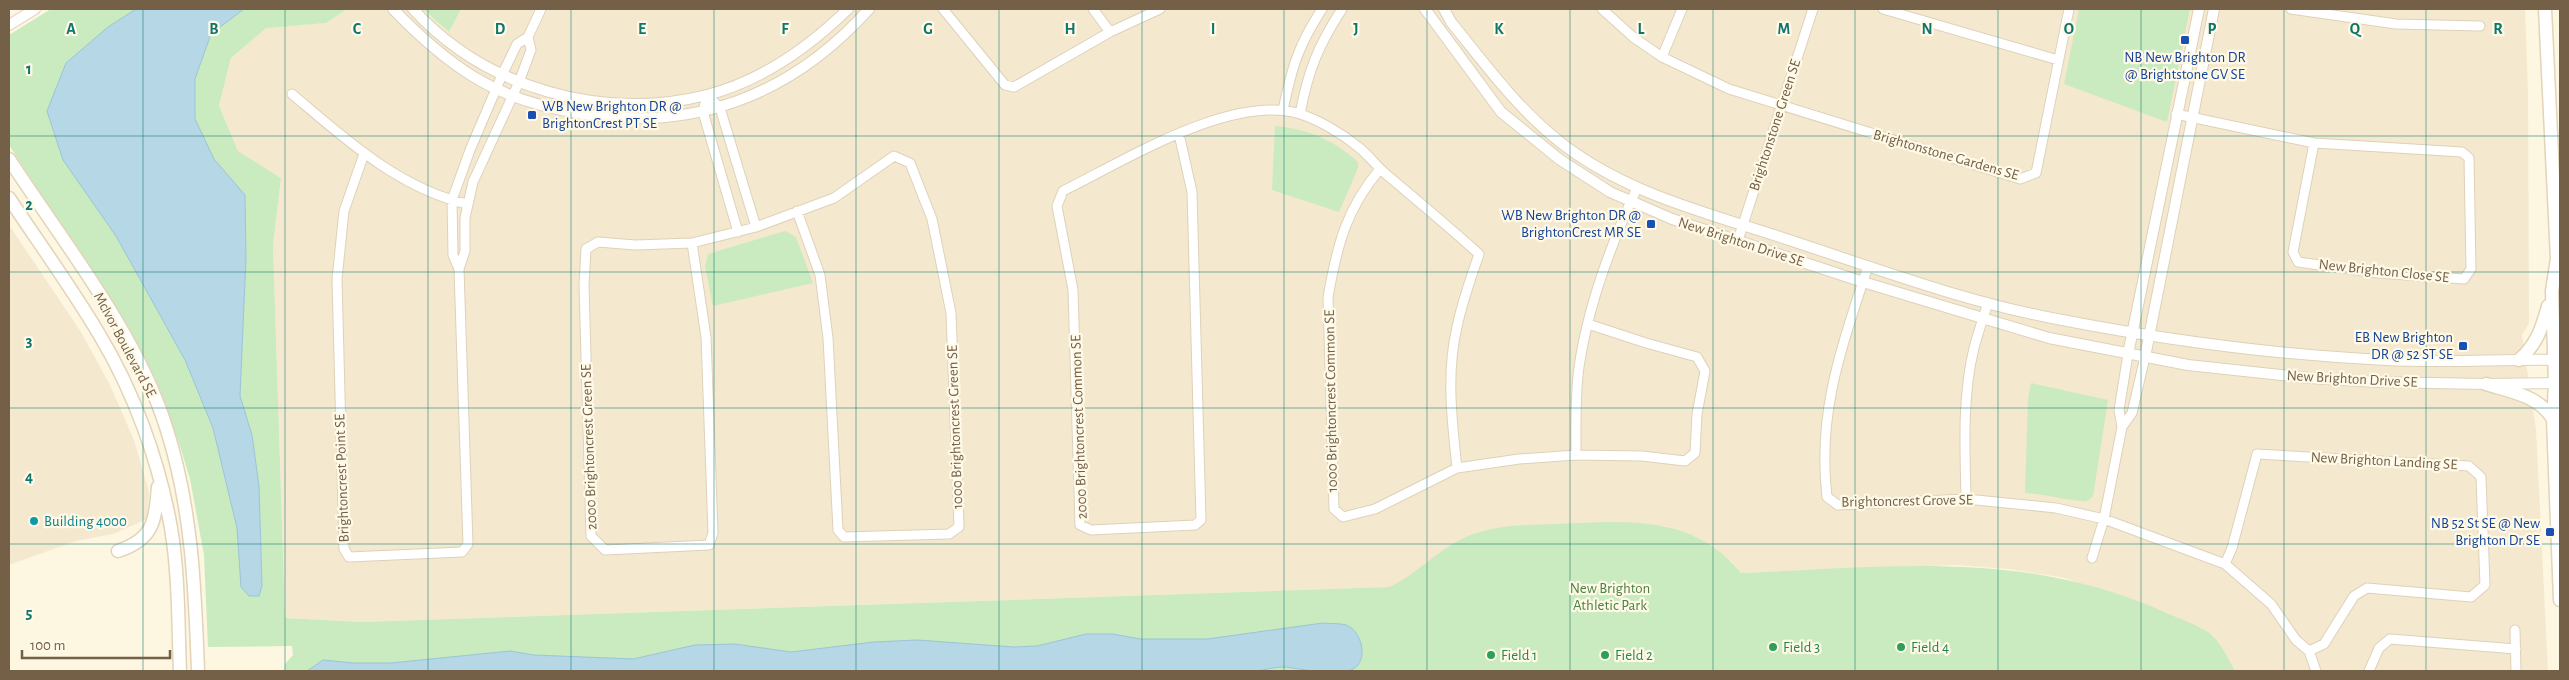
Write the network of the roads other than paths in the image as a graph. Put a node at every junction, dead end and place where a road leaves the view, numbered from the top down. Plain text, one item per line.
1 (35, 9) edge
2 (394, 9) edge
3 (413, 9) edge
4 (541, 9) edge
5 (848, 9) edge
6 (869, 9) edge
7 (943, 9) edge
8 (1093, 9) edge
9 (1160, 9) edge
10 (1322, 9) edge
11 (1342, 9) edge
12 (1425, 9) edge
13 (1444, 9) edge
14 (1602, 9) edge
15 (1682, 9) edge
16 (1813, 9) edge
17 (1883, 9) edge
18 (2069, 9) edge
19 (2199, 9) edge
20 (2214, 9) edge
21 (2292, 9) edge
22 (2544, 9) edge
23 (2339, 13) edge
24 (9, 25) edge
25 (2480, 26) dead end
26 (1110, 32) junction
27 (528, 37) junction
28 (1662, 57) junction
29 (2058, 60) junction
30 (502, 75) junction
31 (519, 82) junction
32 (497, 89) junction
33 (292, 94) dead end
34 (707, 95) junction
35 (512, 96) junction
36 (1781, 106) junction
37 (720, 108) junction
38 (1283, 110) junction
39 (703, 112) junction
40 (1300, 114) junction
41 (2176, 114) junction
42 (2192, 118) junction
43 (1179, 134) junction
44 (2314, 143) junction
45 (364, 154) junction
46 (9, 159) edge
47 (1380, 169) junction
48 (1638, 188) junction
49 (9, 198) edge
50 (452, 200) junction
51 (1631, 202) junction
52 (467, 204) junction
53 (797, 212) junction
54 (1743, 225) junction
55 (756, 227) junction
56 (738, 232) junction
57 (1738, 240) junction
58 (692, 243) junction
59 (2557, 259) junction
60 (1868, 266) junction
61 (458, 269) junction
62 (2560, 280) edge
63 (1863, 282) junction
64 (2552, 291) junction
65 (1988, 303) junction
66 (1983, 320) junction
67 (1588, 324) junction
68 (2132, 332) junction
69 (2149, 335) junction
70 (2128, 354) junction
71 (2145, 357) junction
72 (2519, 360) junction
73 (2558, 362) edge
74 (2557, 383) edge
75 (2486, 384) junction
76 (2553, 419) junction
77 (2122, 427) junction
78 (1576, 455) junction
79 (1457, 468) junction
80 (159, 477) junction
81 (1966, 499) junction
82 (2104, 519) junction
83 (118, 551) dead end
84 (2092, 558) dead end
85 (2224, 564) junction
86 (2560, 600) edge
87 (2515, 630) dead end
88 (2516, 649) junction
89 (2309, 651) junction
90 (180, 671) edge
91 (198, 671) edge
92 (2316, 671) edge
93 (2369, 671) edge
94 (2516, 671) edge

1 - 24 street
2 - 32 street
3 - 30 street
4 - 27 street
5 - 34 street
6 - 37 street
7 - 26 street
8 - 26 street
9 - 26 street
10 - 38 street
11 - 40 street
12 - 51 street, New Brighton Drive SE
13 - 48 street, New Brighton Drive SE
14 - 28 street
15 - 28 street
16 - 36 street, Brightonstone Green SE
17 - 29 street
18 - 29 street, Brightonstone Gardens SE
19 - 41 street
20 - 42 street
21 - 23 street
22 - 59 main road
23 - 25 street
27 - 30 street, Brightoncrest Point SE
27 - 31 street, Brightoncrest Point SE
28 - 36 street
29 - 36 street, Brightonstone Gardens SE
30 - 31 street
30 - 32 street, Brightoncrest Point SE
31 - 34 street
31 - 35 street, Brightoncrest Point SE
32 - 35 street
32 - 50 street, Brightoncrest Point SE
33 - 45 street
34 - 37 street
34 - 39 street
35 - 39 street
35 - 52 street, Brightoncrest Point SE
36 - 54 street, Brightonstone Green SE
37 - 39 street
37 - 55 street
38 - 40 street
38 - 43 street, 2000 Brightoncrest Common SE
39 - 56 street
40 - 47 street
41 - 42 street, New Brighton Close SE
41 - 68 street
42 - 44 street, New Brighton Close SE
42 - 69 street
43 - 43 street, 2000 Brightoncrest Common SE
44 - 44 street, New Brighton Close SE
45 - 50 street
45 - 61 street, Brightoncrest Point SE
46 - 91 main road, McIvor Boulevard SE
47 - 79 street
47 - 79 street, 1000 Brightoncrest Common SE
48 - 51 street
48 - 54 street, New Brighton Drive SE
49 - 80 main road, McIvor Boulevard SE
50 - 52 street
50 - 61 street, Brightoncrest Point SE
51 - 57 street, New Brighton Drive SE
51 - 67 street
52 - 61 street, Brightoncrest Point SE
53 - 53 street, 1000 Brightoncrest Green SE
53 - 55 street, 1000 Brightoncrest Green SE
54 - 57 street, Brightonstone Green SE
54 - 60 street, New Brighton Drive SE
55 - 56 street, 1000 Brightoncrest Green SE
56 - 58 street, 2000 Brightoncrest Green SE
57 - 63 street, New Brighton Drive SE
58 - 58 street, 2000 Brightoncrest Green SE
59 - 62 main road
59 - 64 main road
60 - 63 street, Brightoncrest Grove SE
60 - 65 street, New Brighton Drive SE
63 - 66 street, New Brighton Drive SE
63 - 81 street, Brightoncrest Grove SE
64 - 72 main road
64 - 73 main road
65 - 66 street
65 - 68 street, New Brighton Drive SE
66 - 70 street, New Brighton Drive SE
66 - 81 street
67 - 78 street
67 - 78 street, 1000 Brightoncrest Common SE
68 - 69 street, New Brighton Drive SE
68 - 70 street
69 - 71 street
69 - 72 street, New Brighton Drive SE
70 - 71 street, New Brighton Drive SE
70 - 77 street
71 - 75 street, New Brighton Drive SE
71 - 77 street
72 - 73 street, New Brighton Drive SE
73 - 74 main road
74 - 75 street, New Brighton Drive SE
74 - 76 main road
75 - 76 main road
76 - 86 main road
77 - 82 street
78 - 79 street, 1000 Brightoncrest Common SE
80 - 83 main road
80 - 90 main road, McIvor Boulevard SE
81 - 82 street, Brightoncrest Grove SE
82 - 84 street
82 - 85 street
85 - 89 street
85 - 89 street, New Brighton Landing SE
87 - 88 street
88 - 93 street
88 - 94 street
89 - 92 street

